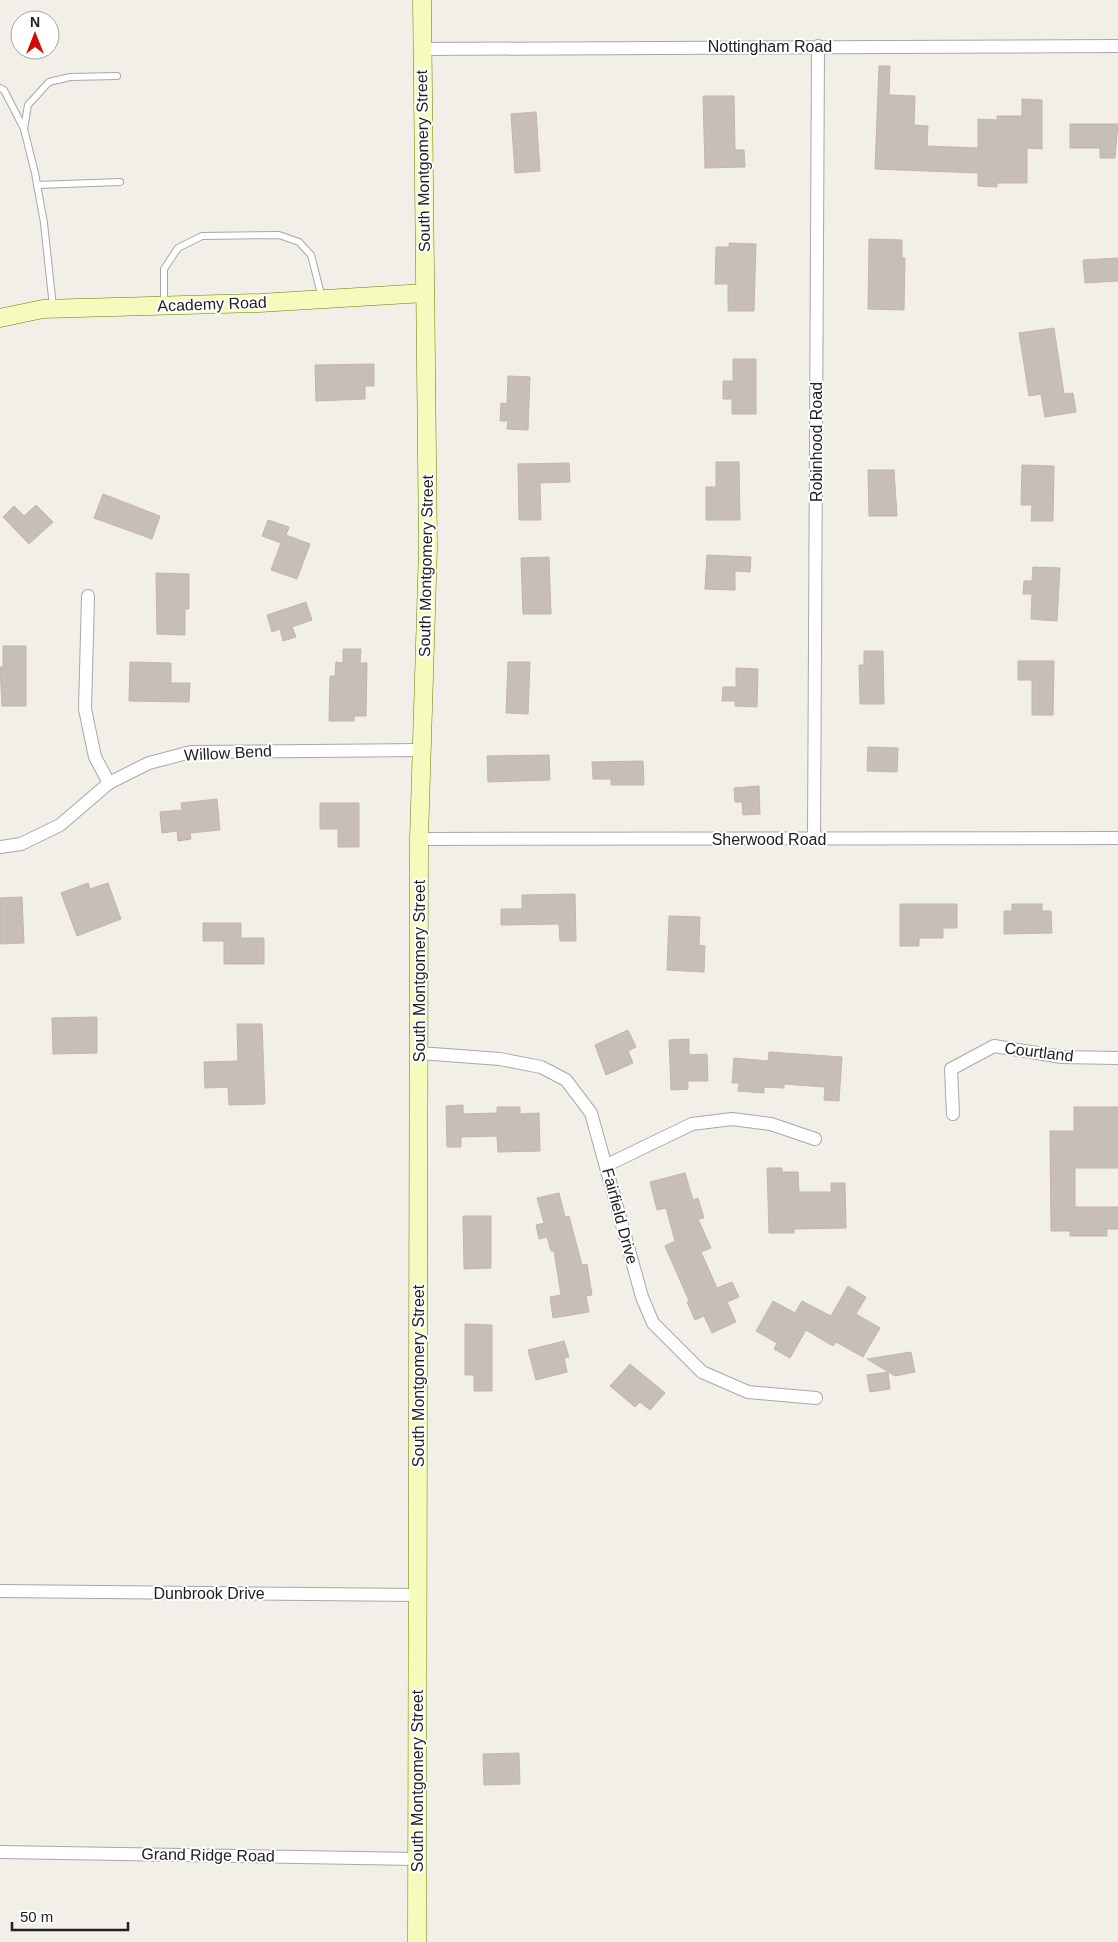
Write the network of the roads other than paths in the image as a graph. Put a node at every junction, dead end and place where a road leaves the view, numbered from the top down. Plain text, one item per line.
1 (422, 0) edge
2 (818, 46) junction
3 (1118, 46) edge
4 (422, 49) junction
5 (117, 76) dead end
6 (0, 88) edge
7 (24, 129) junction
8 (120, 182) dead end
9 (37, 185) junction
10 (425, 293) junction
11 (322, 299) junction
12 (164, 305) junction
13 (53, 309) junction
14 (0, 318) edge
15 (88, 596) dead end
16 (422, 750) junction
17 (109, 783) junction
18 (1118, 838) edge
19 (419, 839) junction
20 (814, 839) junction
21 (0, 847) edge
22 (418, 1053) junction
23 (1118, 1058) edge
24 (953, 1114) dead end
25 (815, 1139) dead end
26 (607, 1165) junction
27 (816, 1398) dead end
28 (0, 1591) edge
29 (418, 1595) junction
30 (0, 1852) edge
31 (417, 1859) junction
32 (417, 1942) edge

1 - 4 street, South Montgomery Street
2 - 3 street, Nottingham Road
2 - 4 street, Nottingham Road
2 - 20 street, Robinhood Road
4 - 10 street, South Montgomery Street
5 - 7 lane
6 - 7 lane
7 - 9 lane
8 - 9 lane
9 - 13 lane
10 - 11 street, Academy Road
10 - 16 street, South Montgomery Street
11 - 12 street, Academy Road
11 - 12 lane
12 - 13 street, Academy Road
13 - 14 street, Academy Road
15 - 17 street
16 - 17 street, Willow Bend
16 - 19 street, South Montgomery Street
17 - 21 street, Willow Bend
18 - 20 street, Sherwood Road
19 - 20 street, Sherwood Road
19 - 22 street, South Montgomery Street
22 - 26 street, Fairfield Drive
22 - 29 street, South Montgomery Street
23 - 24 street, Courtland
25 - 26 street
26 - 27 street, Fairfield Drive
28 - 29 street, Dunbrook Drive
29 - 31 street, South Montgomery Street
30 - 31 street, Grand Ridge Road
31 - 32 street, South Montgomery Street

